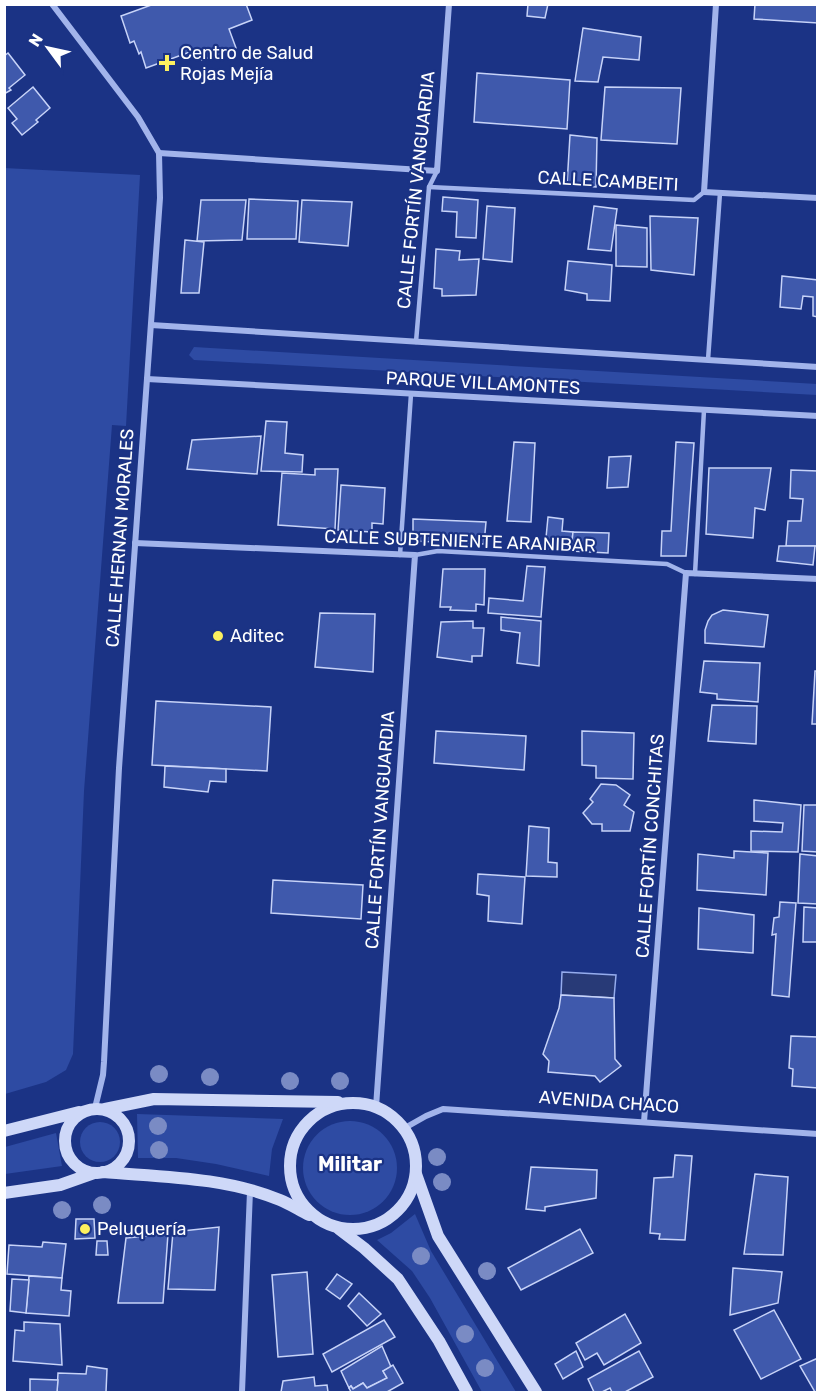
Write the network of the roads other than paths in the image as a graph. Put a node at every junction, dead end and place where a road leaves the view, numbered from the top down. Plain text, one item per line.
1 (52, 4) edge
2 (449, 4) edge
3 (716, 4) edge
4 (159, 153) junction
5 (437, 171) junction
6 (429, 187) junction
7 (704, 192) junction
8 (720, 193) junction
9 (818, 198) edge
10 (151, 325) junction
11 (416, 342) junction
12 (708, 360) junction
13 (818, 367) edge
14 (147, 380) junction
15 (411, 394) junction
16 (704, 410) junction
17 (818, 416) edge
18 (135, 543) junction
19 (400, 555) junction
20 (415, 555) junction
21 (686, 573) junction
22 (695, 574) junction
23 (818, 579) edge
24 (351, 1103) junction
25 (376, 1107) junction
26 (95, 1110) junction
27 (645, 1122) junction
28 (403, 1129) junction
29 (4, 1131) edge
30 (818, 1134) edge
31 (99, 1173) junction
32 (416, 1174) junction
33 (250, 1191) junction
34 (4, 1193) edge
35 (320, 1221) junction
36 (339, 1229) junction
37 (242, 1392) edge
38 (467, 1392) edge
39 (536, 1392) edge

1 - 4 street, CALLE HERNAN MORALES
2 - 5 street, CALLE FORTÍN VANGUARDIA
3 - 7 street
4 - 5 street
4 - 10 street, CALLE HERNAN MORALES
5 - 6 lane, CALLE FORTÍN VANGUARDIA
6 - 7 lane, CALLE CAMBEITI
6 - 11 lane, CALLE FORTÍN VANGUARDIA
7 - 8 street, CALLE CAMBEITI
8 - 9 street, CALLE CAMBEITI
8 - 12 lane
10 - 11 street, PARQUE VILLAMONTES
10 - 14 street, CALLE HERNAN MORALES
11 - 12 street, PARQUE VILLAMONTES
12 - 13 street, PARQUE VILLAMONTES
14 - 15 street, PARQUE VILLAMONTES
14 - 18 street, CALLE HERNAN MORALES
15 - 16 street, PARQUE VILLAMONTES
15 - 19 lane
16 - 17 street, PARQUE VILLAMONTES
16 - 22 lane
18 - 19 street, CALLE SUBTENIENTE ARANIBAR
18 - 26 street, CALLE HERNAN MORALES
19 - 20 street, CALLE SUBTENIENTE ARANIBAR
20 - 21 lane, CALLE SUBTENIENTE ARANIBAR
20 - 25 street, CALLE FORTÍN VANGUARDIA
21 - 22 street, CALLE SUBTENIENTE ARANIBAR
21 - 27 street, CALLE FORTÍN CONCHITAS
22 - 23 street, CALLE SUBTENIENTE ARANIBAR
24 - 25 main road
24 - 26 main road
24 - 35 main road
25 - 28 main road
26 - 29 main road
26 - 31 main road
26 - 31 main road
27 - 28 street, AVENIDA CHACO
27 - 30 street, AVENIDA CHACO
28 - 32 main road
31 - 33 main road
31 - 34 main road
32 - 36 main road
32 - 39 main road
33 - 35 main road
33 - 37 street
35 - 36 main road
36 - 38 main road

